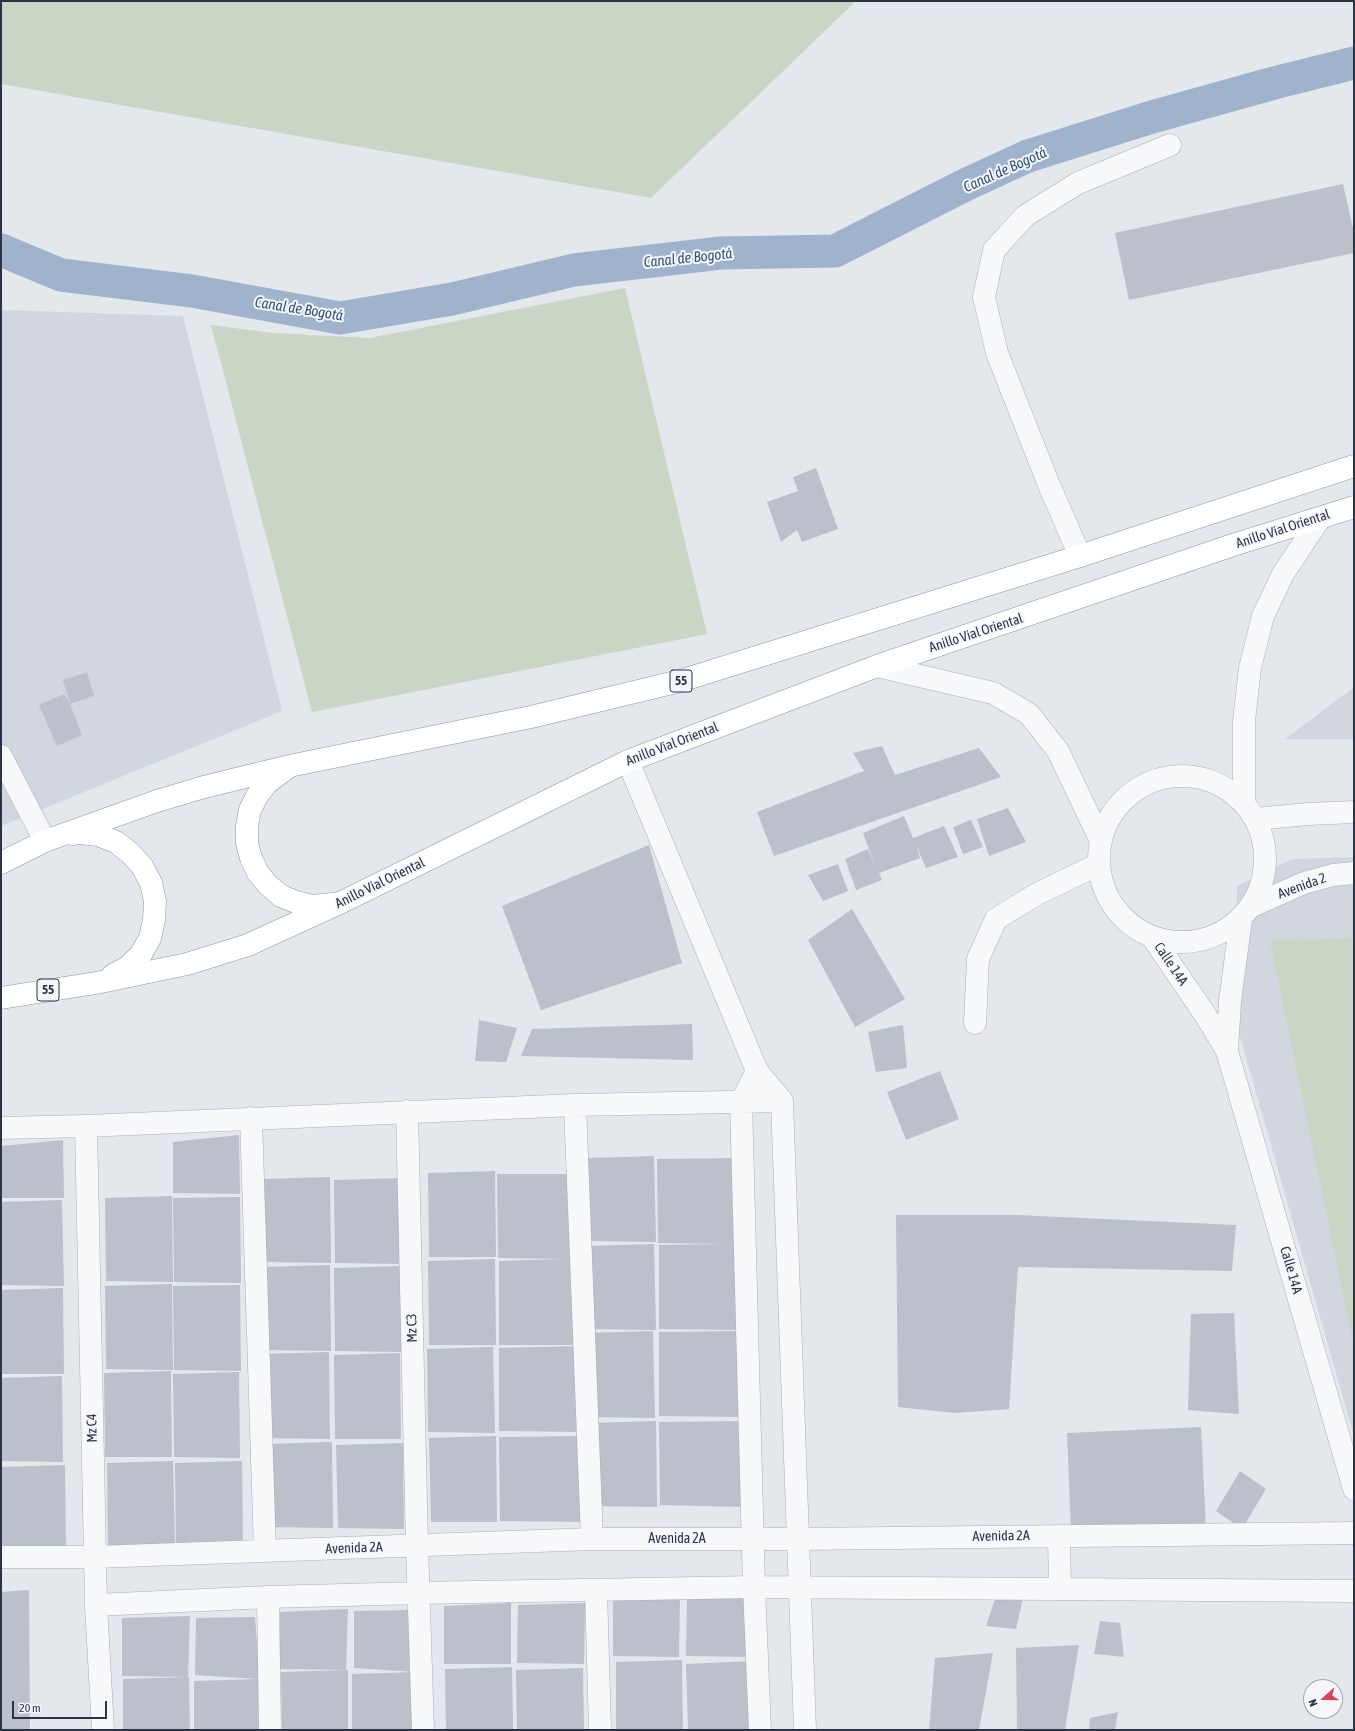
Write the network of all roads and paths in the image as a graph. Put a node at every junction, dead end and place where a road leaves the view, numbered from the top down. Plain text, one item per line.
1 (1170, 145) dead end
2 (1354, 466) edge
3 (1354, 507) edge
4 (1320, 518) junction
5 (1080, 556) junction
6 (877, 666) junction
7 (1, 756) edge
8 (628, 761) junction
9 (294, 765) junction
10 (1250, 811) junction
11 (1354, 812) edge
12 (1100, 838) junction
13 (45, 840) junction
14 (1, 863) edge
15 (1099, 864) junction
16 (1354, 873) edge
17 (344, 901) junction
18 (1246, 912) junction
19 (1153, 938) junction
20 (96, 983) junction
21 (1, 998) edge
22 (976, 1023) dead end
23 (1227, 1051) junction
24 (757, 1070) junction
25 (782, 1101) junction
26 (741, 1102) junction
27 (575, 1105) junction
28 (407, 1111) junction
29 (251, 1118) junction
30 (86, 1126) junction
31 (1, 1128) edge
32 (1354, 1489) edge
33 (1354, 1533) edge
34 (1059, 1536) junction
35 (592, 1539) junction
36 (753, 1539) junction
37 (798, 1539) junction
38 (417, 1546) junction
39 (265, 1550) junction
40 (1, 1557) edge
41 (95, 1558) junction
42 (754, 1587) junction
43 (800, 1588) junction
44 (1060, 1589) junction
45 (596, 1590) junction
46 (1354, 1591) edge
47 (418, 1593) junction
48 (268, 1597) junction
49 (96, 1605) junction
50 (103, 1730) edge
51 (270, 1730) edge
52 (423, 1730) edge
53 (600, 1730) edge
54 (760, 1730) edge
55 (805, 1730) edge

1 - 5 street
2 - 5 highway, 55
3 - 4 highway, Anillo Vial Oriental / 55
4 - 6 highway, Anillo Vial Oriental / 55
4 - 10 street
5 - 9 highway, 55
6 - 8 highway, Anillo Vial Oriental / 55
6 - 12 street
7 - 13 street
8 - 17 highway, Anillo Vial Oriental / 55
8 - 24 street
9 - 13 highway, 55
9 - 17 highway
10 - 11 street
10 - 12 street
10 - 18 street
12 - 15 street
13 - 14 highway, 55
13 - 20 highway
15 - 19 street
15 - 22 street
16 - 18 street, Avenida 2
17 - 20 highway, Anillo Vial Oriental / 55
18 - 19 street, Avenida 2
18 - 23 street, Calle 14A
19 - 23 street, Calle 14A
20 - 21 highway, Anillo Vial Oriental / 55
23 - 32 street, Calle 14A
24 - 25 street
24 - 26 street
25 - 26 street
25 - 37 street
26 - 27 street
26 - 36 street
27 - 28 street
27 - 35 street
28 - 29 street
28 - 38 street, Mz C3
29 - 30 street
29 - 39 street
30 - 31 street
30 - 41 street, Mz C4
33 - 34 street, Avenida 2A
34 - 37 street, Avenida 2A
34 - 44 street
35 - 36 street, Avenida 2A
35 - 38 street, Avenida 2A
36 - 37 street, Avenida 2A
36 - 42 street
37 - 43 street
38 - 39 street, Avenida 2A
38 - 47 street, Mz C3
39 - 41 street, Avenida 2A
40 - 41 street, Avenida 2A
41 - 49 street, Mz C4
42 - 43 street
42 - 45 street
42 - 54 street
43 - 44 street
43 - 55 street
44 - 46 street
45 - 47 street
45 - 53 street
47 - 48 street
47 - 52 street, Mz C3
48 - 49 street
48 - 51 street
49 - 50 street, Mz C4

